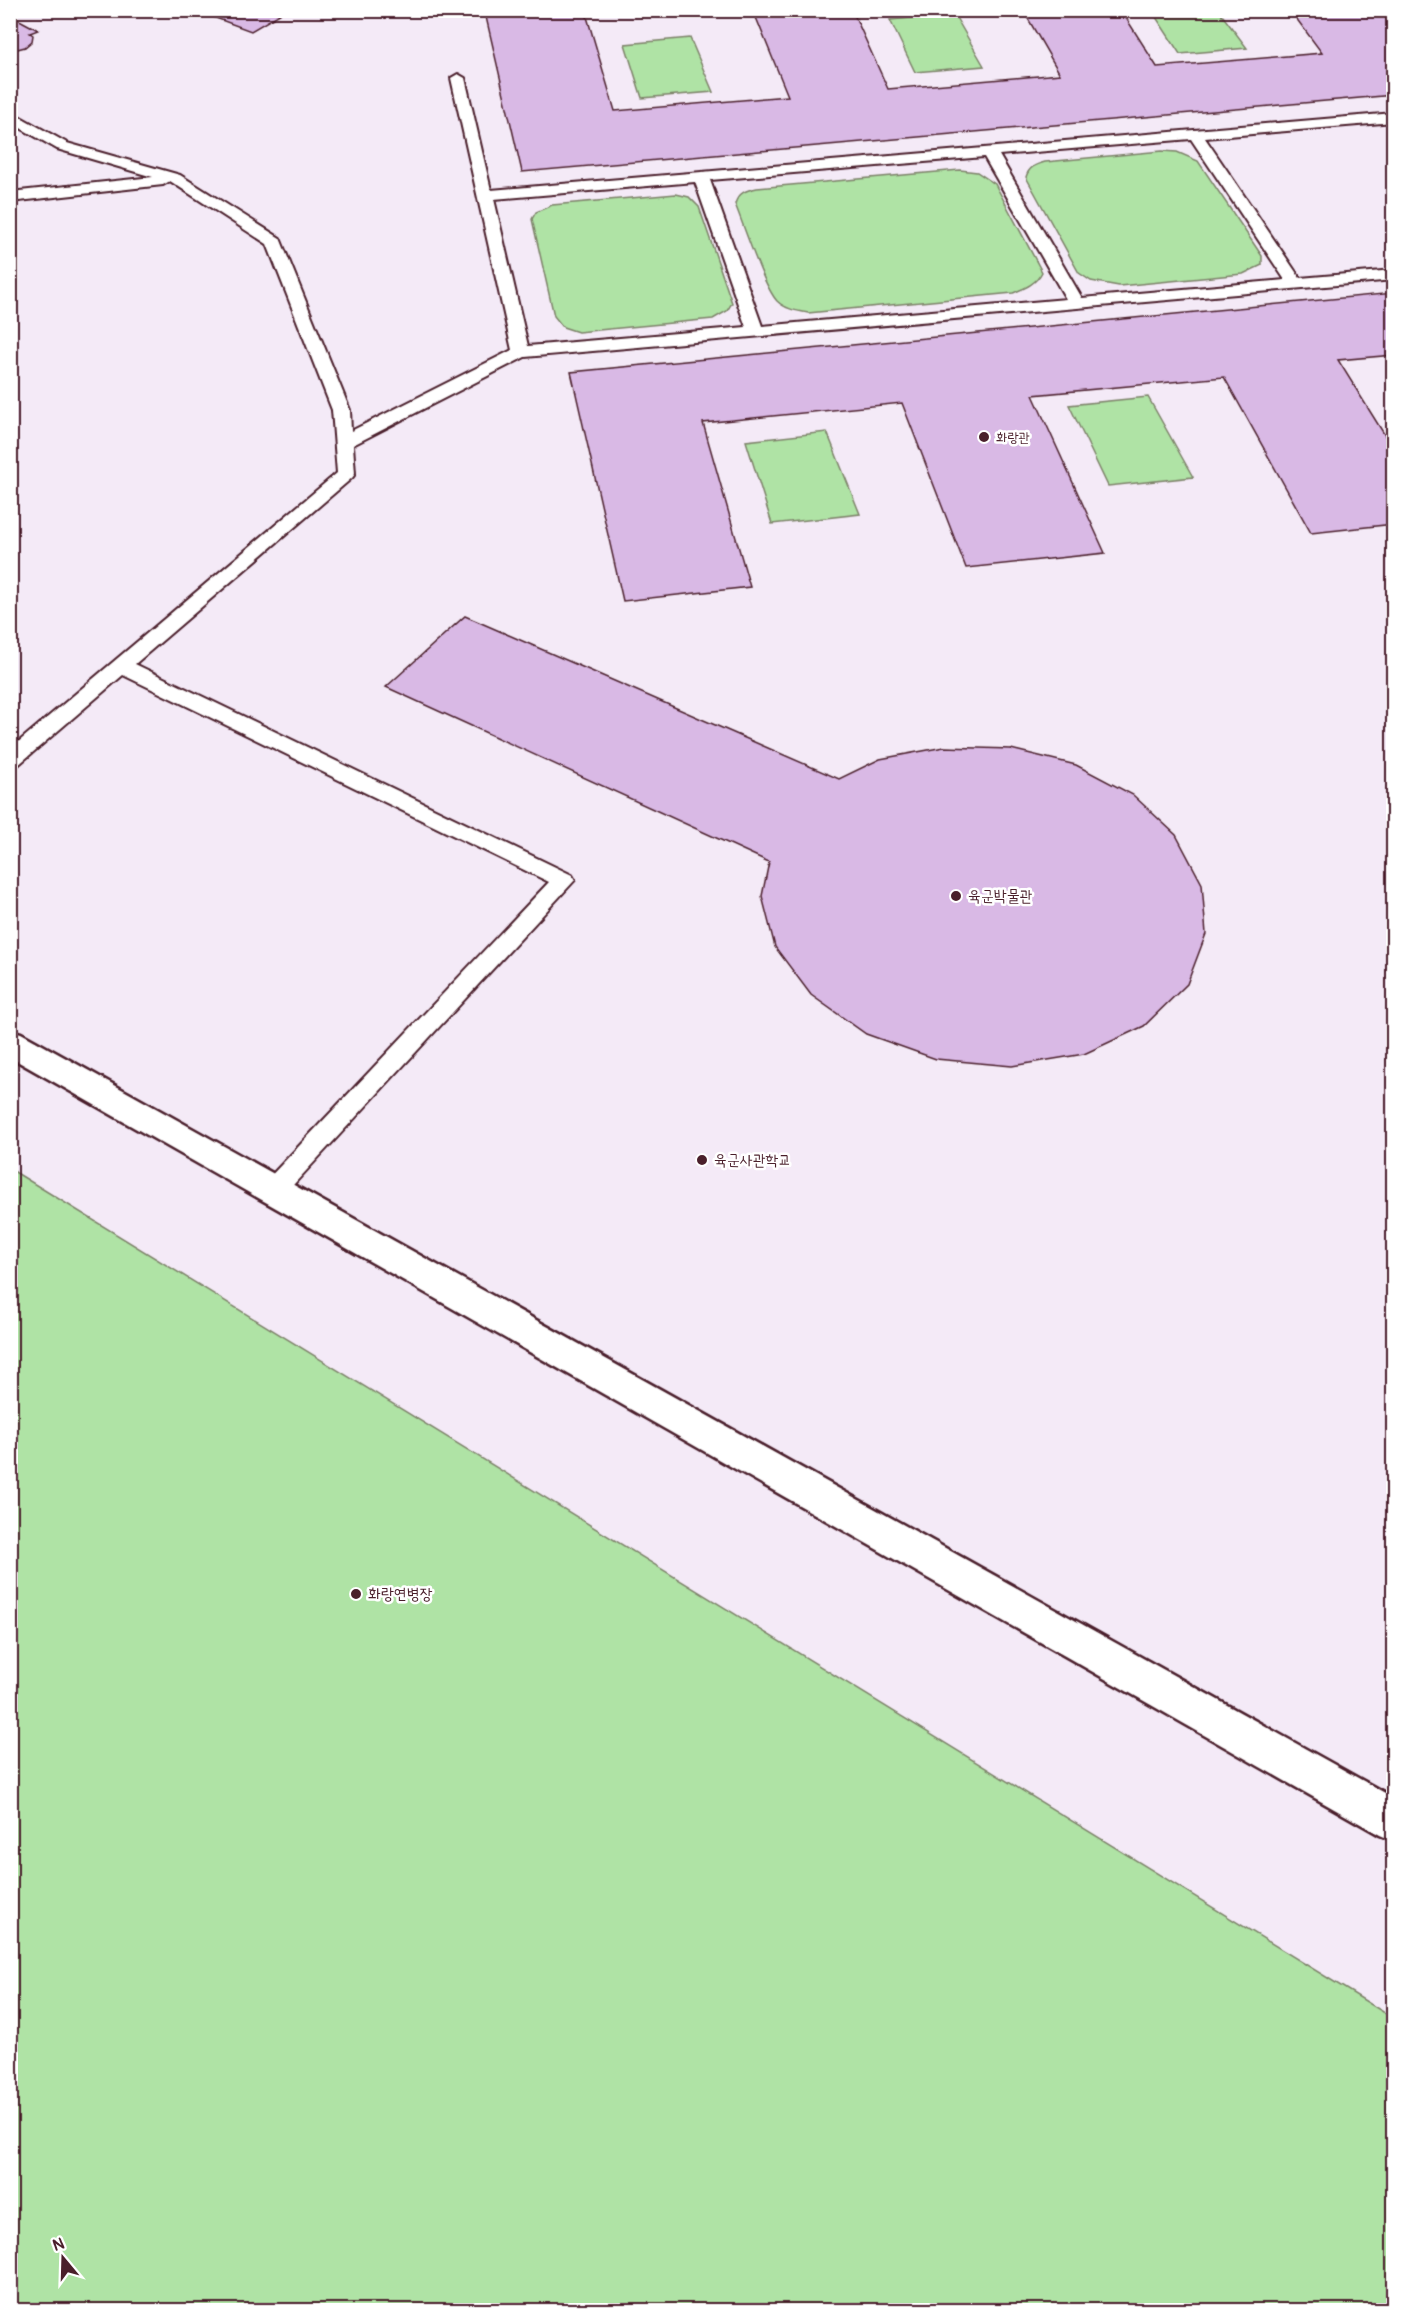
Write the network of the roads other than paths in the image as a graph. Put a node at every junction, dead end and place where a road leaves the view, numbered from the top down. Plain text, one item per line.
1 (458, 78) dead end
2 (10, 116) edge
3 (1394, 117) edge
4 (1195, 134) junction
5 (988, 152) junction
6 (701, 176) junction
7 (175, 178) junction
8 (485, 195) junction
9 (10, 197) edge
10 (1394, 275) edge
11 (1296, 284) junction
12 (1077, 303) junction
13 (756, 331) junction
14 (521, 352) junction
15 (344, 442) junction
16 (122, 666) junction
17 (10, 761) edge
18 (10, 1042) edge
19 (273, 1190) junction
20 (1394, 1821) edge

1 - 8 lane
2 - 7 lane
3 - 4 lane
4 - 5 lane
4 - 11 lane
5 - 6 lane
5 - 12 lane
6 - 8 lane
6 - 13 lane
7 - 9 lane
7 - 15 lane
8 - 14 lane
10 - 11 lane
11 - 12 lane
12 - 13 lane
13 - 14 lane
14 - 15 lane
15 - 16 lane
16 - 17 lane
16 - 19 lane
18 - 19 street
19 - 20 street

